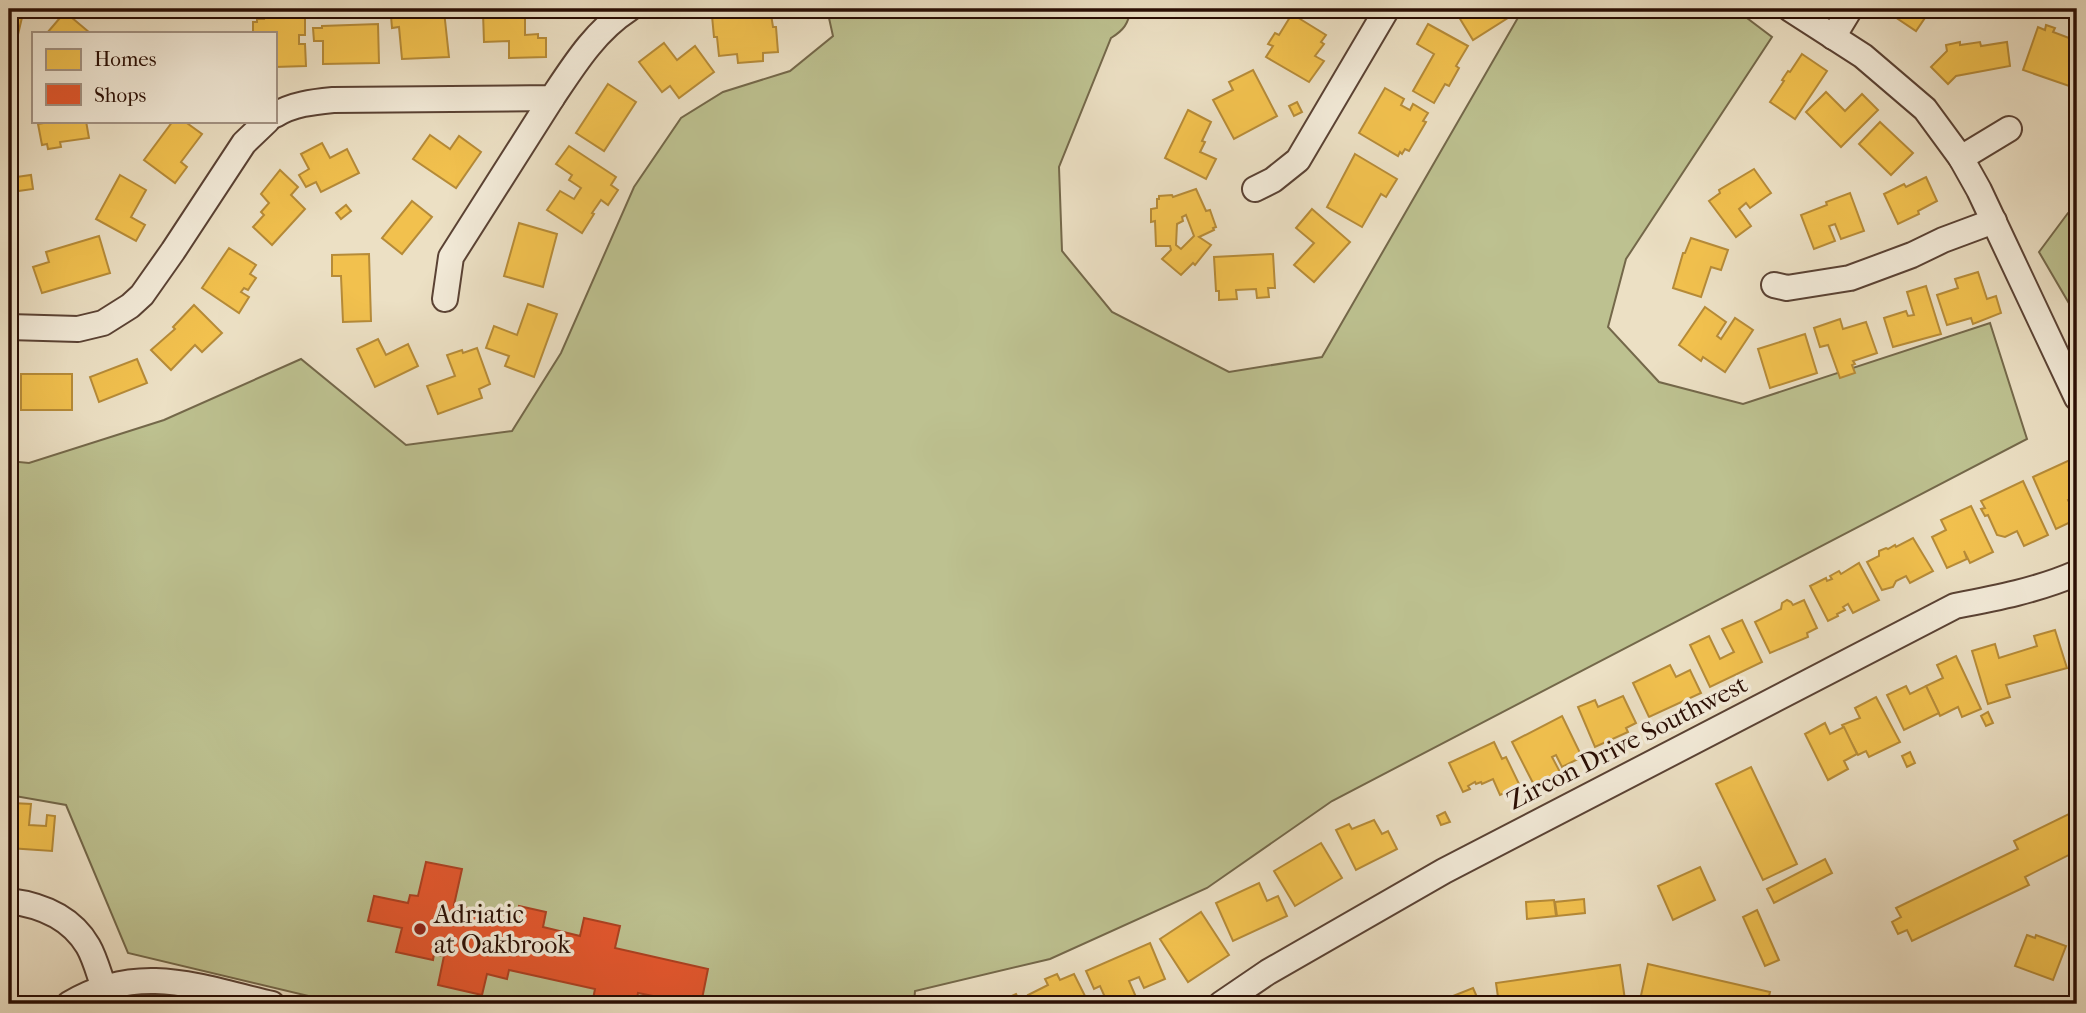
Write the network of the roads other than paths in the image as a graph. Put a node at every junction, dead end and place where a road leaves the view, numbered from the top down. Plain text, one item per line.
1 (629, 9) edge
2 (1387, 9) edge
3 (1790, 9) edge
4 (1850, 9) edge
5 (1833, 37) junction
6 (552, 98) junction
7 (276, 114) edge
8 (266, 122) edge
9 (2009, 129) dead end
10 (1961, 158) junction
11 (1255, 189) dead end
12 (1994, 221) junction
13 (1774, 285) dead end
14 (444, 299) dead end
15 (9, 327) edge
16 (2077, 398) edge
17 (2077, 573) edge
18 (9, 901) edge
19 (104, 988) junction
20 (69, 1004) edge
21 (272, 1004) edge
22 (1221, 1004) edge

1 - 6 street
2 - 11 street
3 - 5 street
4 - 5 street
5 - 10 street
6 - 7 street
6 - 14 street
8 - 15 street
9 - 10 street
10 - 12 street
12 - 13 street
12 - 16 street
17 - 22 street, Zircon Drive Southwest
18 - 19 street
19 - 20 street
19 - 21 street

